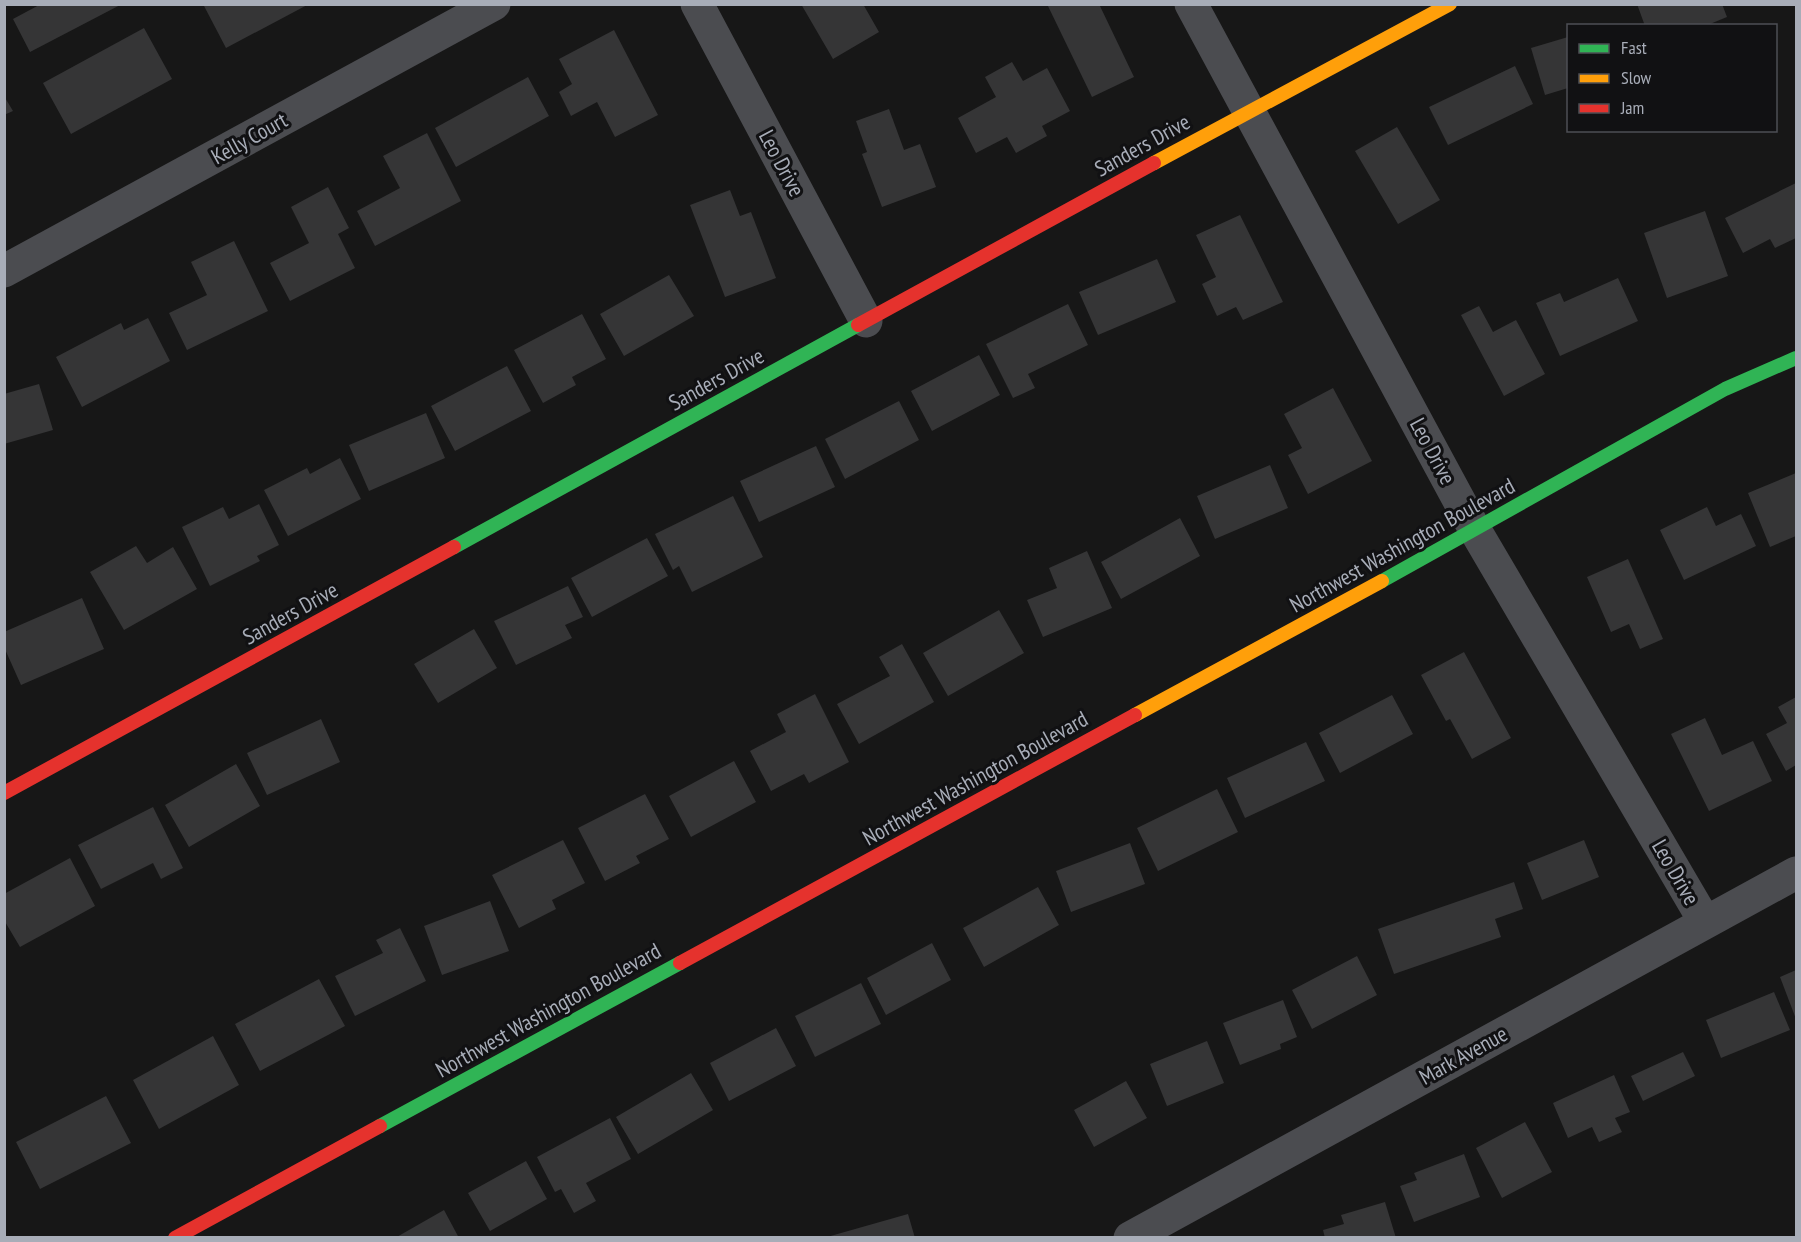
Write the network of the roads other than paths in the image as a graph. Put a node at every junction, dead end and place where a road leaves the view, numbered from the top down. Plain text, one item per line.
1 (494, 4) edge
2 (697, 4) edge
3 (1191, 4) edge
4 (1450, 4) edge
5 (1248, 111) junction
6 (4, 272) edge
7 (866, 321) junction
8 (1797, 358) edge
9 (1475, 530) junction
10 (4, 793) edge
11 (1797, 873) edge
12 (1705, 922) junction
13 (175, 1238) edge
14 (1130, 1238) edge

1 - 6 street, Kelly Court
2 - 7 street, Leo Drive
3 - 5 street, Leo Drive
4 - 5 main road, Sanders Drive
5 - 7 main road, Sanders Drive
5 - 9 street, Leo Drive
7 - 10 main road, Sanders Drive
8 - 9 main road, Northwest Washington Boulevard
9 - 12 street, Leo Drive
9 - 13 main road, Northwest Washington Boulevard
11 - 12 street, Mark Avenue
12 - 14 street, Mark Avenue

